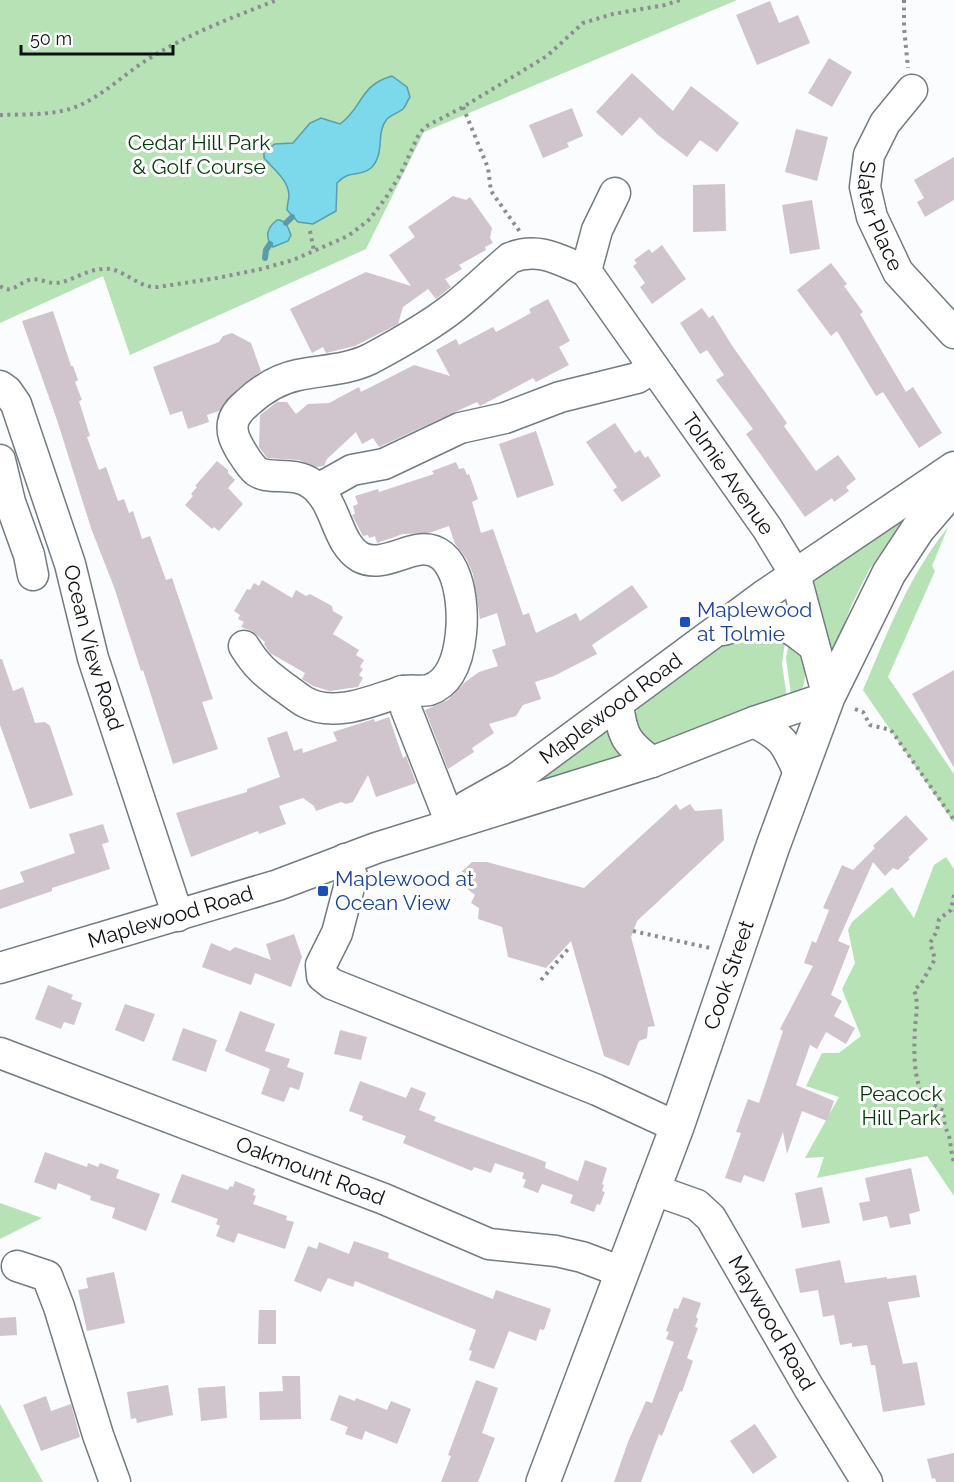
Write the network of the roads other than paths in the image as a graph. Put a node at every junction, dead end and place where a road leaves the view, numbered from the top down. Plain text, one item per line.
1 (912, 90) road end
2 (615, 193) dead end
3 (586, 271) junction
4 (954, 333) edge
5 (653, 368) junction
6 (0, 386) edge
7 (0, 460) edge
8 (954, 467) edge
9 (954, 487) edge
10 (318, 489) junction
11 (767, 528) junction
12 (795, 573) junction
13 (33, 575) dead end
14 (763, 596) junction
15 (713, 633) junction
16 (244, 646) dead end
17 (814, 646) junction
18 (402, 691) junction
19 (841, 703) junction
20 (618, 704) junction
21 (754, 722) junction
22 (652, 762) junction
23 (799, 773) junction
24 (448, 816) junction
25 (375, 848) junction
26 (345, 859) junction
27 (178, 916) junction
28 (0, 968) edge
29 (0, 1053) edge
30 (677, 1126) junction
31 (652, 1189) junction
32 (17, 1266) dead end
33 (622, 1272) junction
34 (115, 1482) edge
35 (543, 1482) edge
36 (867, 1482) edge

1 - 4 street, Slater Place
2 - 3 street
3 - 5 street, Tolmie Avenue
3 - 10 street
5 - 10 street
5 - 11 street, Tolmie Avenue
6 - 27 street, Ocean View Road
7 - 13 street, Ocean View Road
8 - 12 street, Maplewood Road
9 - 19 main road, Cook Street
10 - 18 street
11 - 12 street, Tolmie Avenue
11 - 14 street
12 - 14 street, Maplewood Road
12 - 17 street, Tolmie Avenue
14 - 15 street, Maplewood Road
15 - 17 street
15 - 20 street, Maplewood Road
16 - 18 street
17 - 19 street, Tolmie Avenue
18 - 24 street
19 - 21 street, Maplewood Road
19 - 23 main road, Cook Street
20 - 22 street
20 - 24 street, Maplewood Road
21 - 22 street, Maplewood Road
21 - 23 street
22 - 25 street, Maplewood Road
23 - 30 main road, Cook Street
24 - 25 street, Maplewood Road
25 - 26 street, Maplewood Road
26 - 27 street, Maplewood Road
26 - 30 street
27 - 28 street, Maplewood Road
29 - 33 street, Oakmount Road
30 - 31 main road, Cook Street
31 - 33 main road, Cook Street
31 - 36 street, Maywood Road
32 - 34 street
33 - 35 main road, Cook Street

